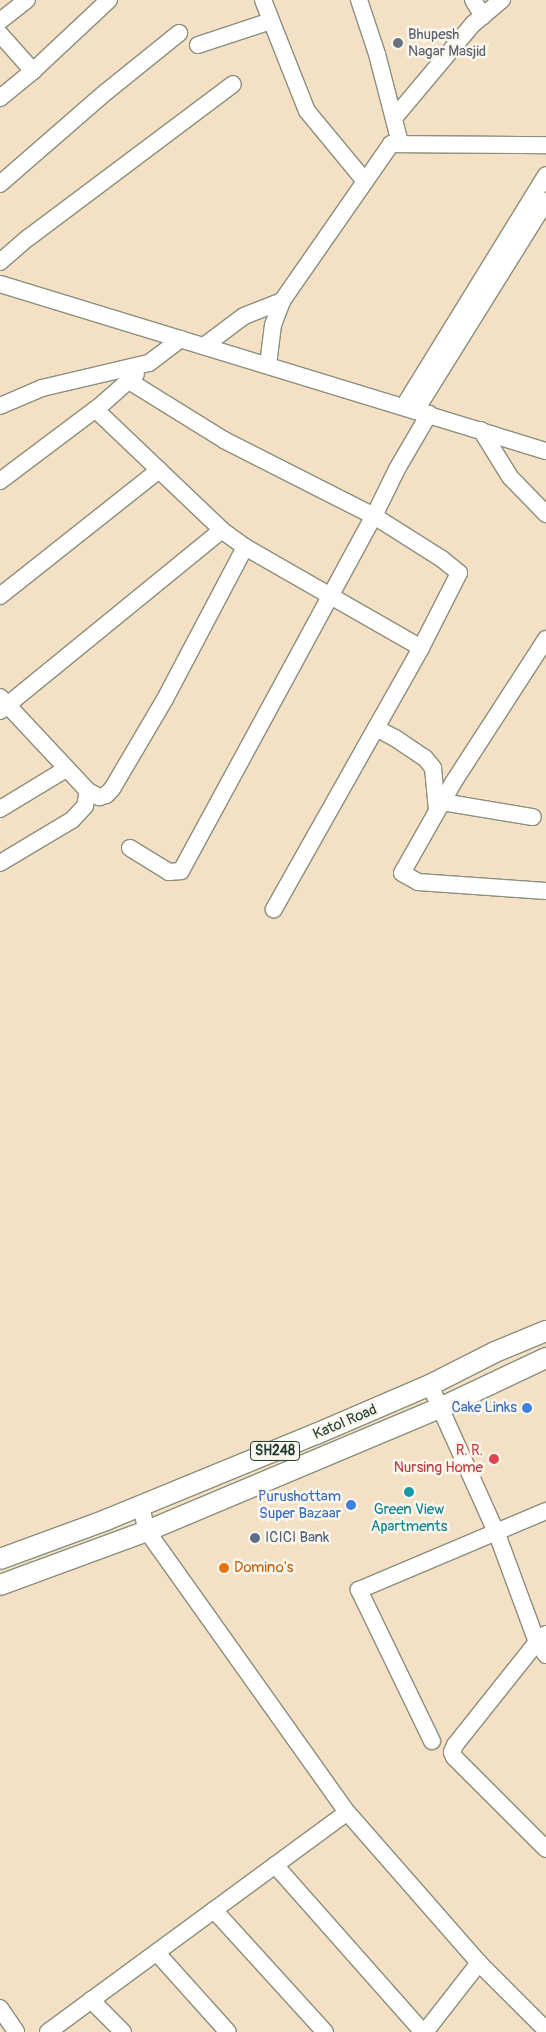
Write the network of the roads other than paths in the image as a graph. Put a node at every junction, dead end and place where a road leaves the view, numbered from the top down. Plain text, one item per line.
1 (27, 0) edge
2 (109, 0) edge
3 (263, 0) edge
4 (359, 0) edge
5 (473, 0) edge
6 (502, 0) edge
7 (483, 16) junction
8 (0, 21) edge
9 (271, 22) junction
10 (0, 34) edge
11 (179, 34) dead end
12 (198, 45) dead end
13 (33, 71) junction
14 (233, 84) dead end
15 (0, 98) edge
16 (394, 118) junction
17 (400, 143) junction
18 (546, 145) edge
19 (546, 175) edge
20 (366, 181) junction
21 (0, 184) edge
22 (546, 201) edge
23 (0, 262) edge
24 (0, 284) edge
25 (282, 300) junction
26 (181, 339) junction
27 (204, 346) junction
28 (149, 363) junction
29 (268, 365) junction
30 (128, 381) junction
31 (0, 406) edge
32 (95, 409) junction
33 (416, 410) junction
34 (481, 430) junction
35 (546, 451) edge
36 (159, 470) junction
37 (0, 481) edge
38 (546, 514) edge
39 (374, 516) junction
40 (222, 530) junction
41 (245, 548) junction
42 (0, 596) edge
43 (331, 596) junction
44 (546, 640) edge
45 (421, 648) junction
46 (2, 705) edge
47 (376, 728) junction
48 (66, 769) junction
49 (88, 791) junction
50 (440, 806) junction
51 (0, 809) edge
52 (533, 817) dead end
53 (130, 848) dead end
54 (0, 863) edge
55 (546, 891) edge
56 (274, 908) dead end
57 (546, 1331) edge
58 (546, 1358) edge
59 (430, 1385) junction
60 (440, 1408) junction
61 (141, 1506) junction
62 (546, 1511) edge
63 (147, 1531) junction
64 (497, 1534) junction
65 (0, 1559) edge
66 (0, 1585) edge
67 (543, 1644) edge
68 (432, 1741) dead end
69 (347, 1812) junction
70 (546, 1849) edge
71 (275, 1865) junction
72 (214, 1910) junction
73 (157, 1953) junction
74 (479, 1963) junction
75 (91, 2000) junction
76 (0, 2008) edge
77 (546, 2030) edge
78 (16, 2032) edge
79 (48, 2032) edge
80 (123, 2032) edge
81 (228, 2032) edge
82 (325, 2032) edge
83 (424, 2032) edge

1 - 8 street
2 - 13 street
3 - 9 street
4 - 16 street
5 - 7 street
6 - 7 street
7 - 16 street
9 - 12 street
9 - 20 street
10 - 13 street
11 - 21 street
13 - 15 street
14 - 23 street
16 - 17 street
17 - 18 street
17 - 20 street
19 - 33 street
20 - 25 street
22 - 33 street
24 - 26 street
25 - 27 street
25 - 29 street
26 - 27 street
26 - 28 street
27 - 29 street
28 - 30 street
28 - 31 street
29 - 33 street
30 - 32 street
30 - 39 street
32 - 36 street
32 - 37 street
33 - 34 street
33 - 39 street
34 - 35 street
34 - 38 street
36 - 40 street
36 - 42 street
39 - 43 street
39 - 45 street
40 - 41 street
40 - 46 street
41 - 43 street
41 - 49 street
43 - 45 street
43 - 53 street
44 - 50 street
45 - 47 street
46 - 48 street
47 - 50 street
47 - 56 street
48 - 49 street
48 - 51 street
49 - 54 street
50 - 52 street
50 - 55 street
57 - 59 main road, Katol Road / SH248
58 - 60 main road, Katol Road / SH248
59 - 60 street
59 - 61 main road, Katol Road / SH248
60 - 63 main road, Katol Road / SH248
60 - 64 street
61 - 63 street
61 - 65 main road, Katol Road / SH248
62 - 64 street
63 - 66 main road, Katol Road / SH248
63 - 69 street
64 - 67 street
64 - 68 street
67 - 70 street
69 - 71 street
69 - 74 street
71 - 72 street
71 - 83 street
72 - 73 street
72 - 82 street
73 - 75 street
73 - 81 street
74 - 77 street
74 - 83 street
75 - 79 street
75 - 80 street
76 - 78 street

